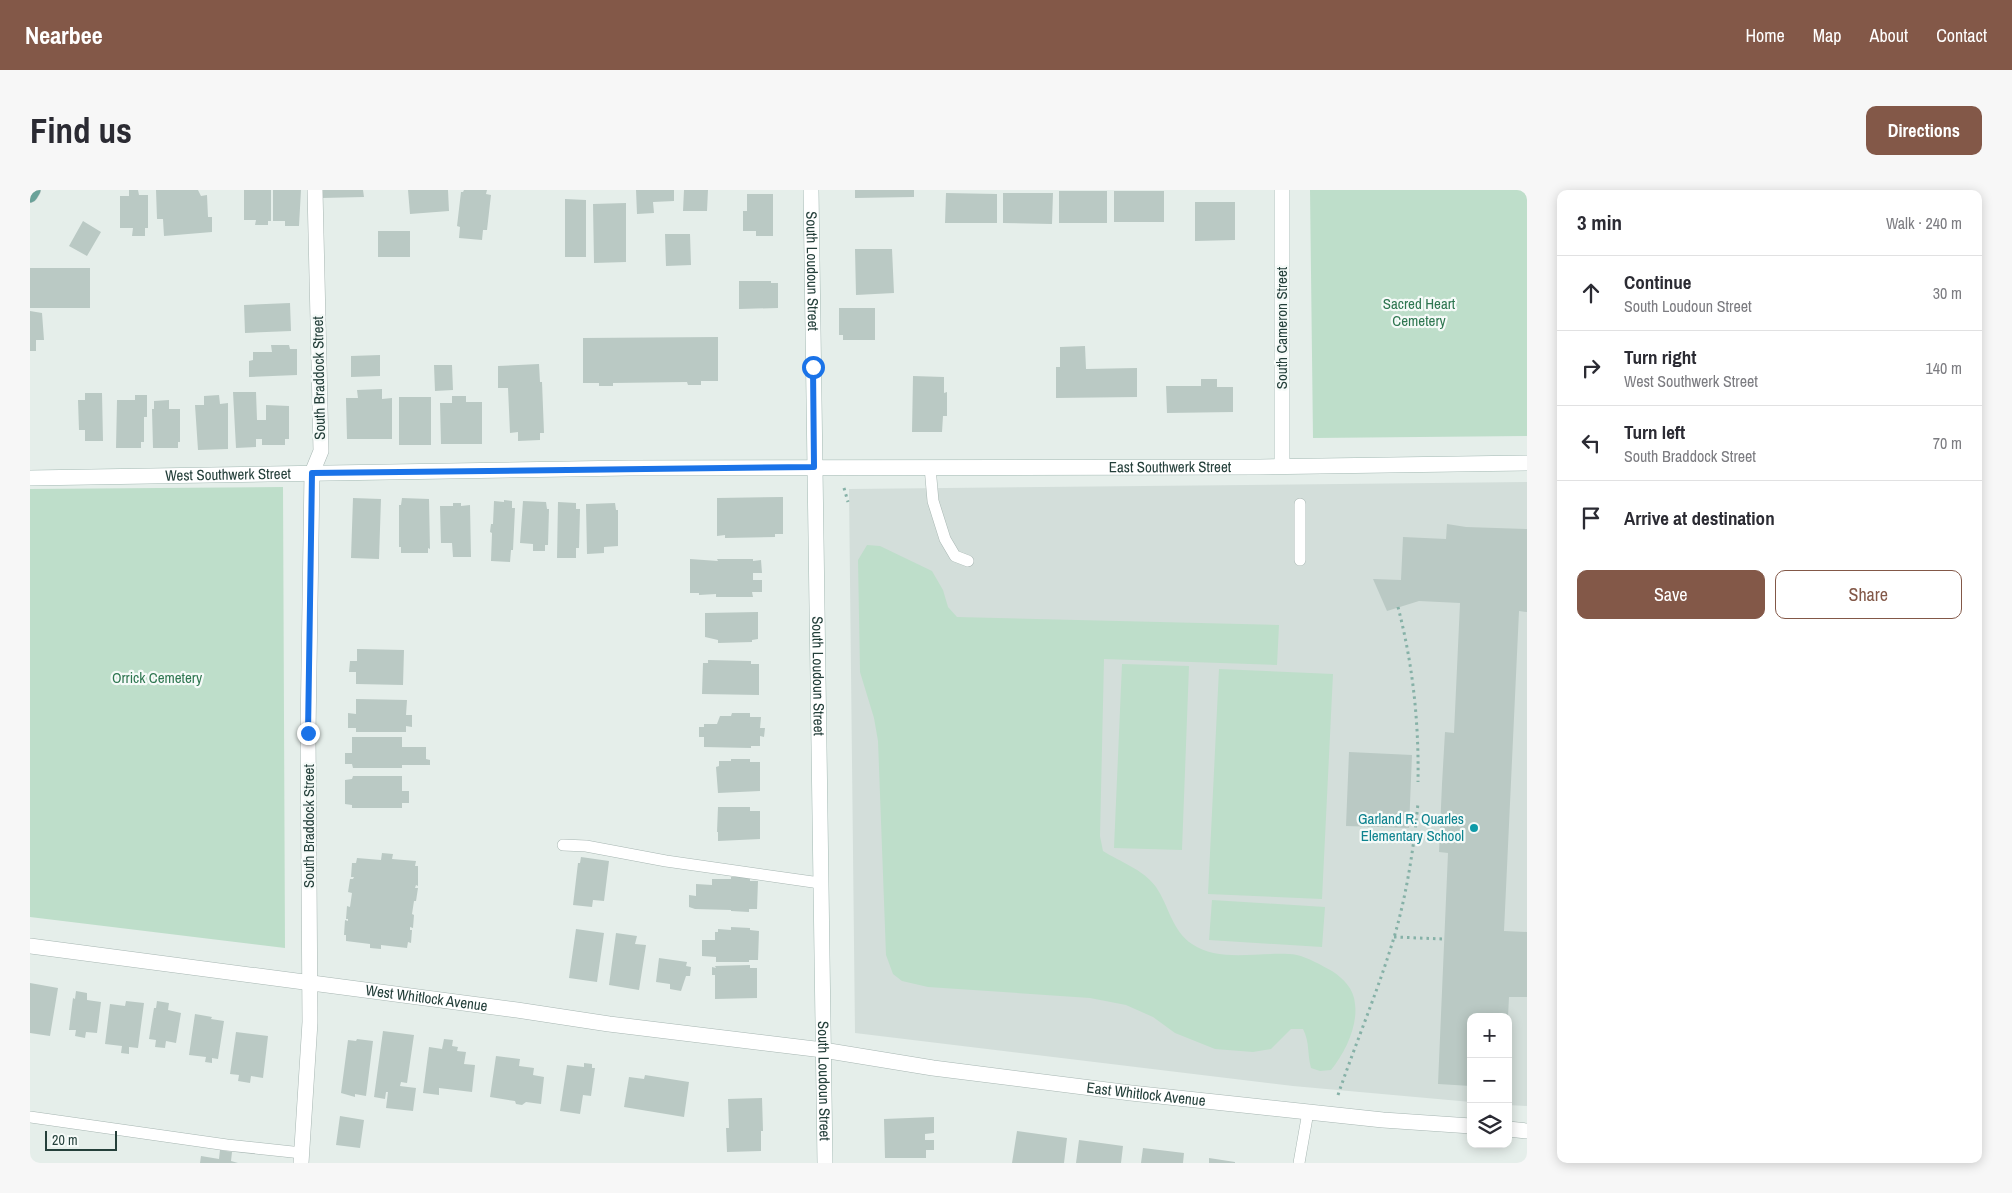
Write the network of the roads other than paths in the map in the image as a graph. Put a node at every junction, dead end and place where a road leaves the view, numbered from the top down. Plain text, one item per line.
1 (33, 190) edge
2 (315, 190) edge
3 (811, 190) edge
4 (1282, 190) edge
5 (30, 195) edge
6 (1527, 463) edge
7 (1282, 466) junction
8 (814, 467) junction
9 (930, 467) junction
10 (312, 473) junction
11 (30, 478) edge
12 (1300, 504) dead end
13 (1300, 560) dead end
14 (968, 561) dead end
15 (563, 845) dead end
16 (820, 883) junction
17 (30, 946) edge
18 (310, 982) junction
19 (823, 1050) junction
20 (1308, 1112) junction
21 (30, 1117) edge
22 (1467, 1126) edge
23 (1512, 1129) edge
24 (1527, 1130) edge
25 (301, 1158) edge
26 (825, 1163) edge
27 (1299, 1163) edge

1 - 5 main road
2 - 10 street, South Braddock Street
3 - 8 street, South Loudoun Street
4 - 7 street, South Cameron Street
6 - 7 street, East Southwerk Street
7 - 9 street, East Southwerk Street
8 - 9 street, East Southwerk Street
8 - 10 street, West Southwerk Street
8 - 16 street, South Loudoun Street
9 - 14 lane
10 - 11 street, West Southwerk Street
10 - 18 street, South Braddock Street
12 - 13 lane
15 - 16 lane
16 - 19 street, South Loudoun Street
17 - 18 street, West Whitlock Avenue
18 - 19 street, West Whitlock Avenue
18 - 25 street, South Braddock Street
19 - 20 street, East Whitlock Avenue
19 - 26 street, South Loudoun Street
20 - 22 street, East Whitlock Avenue
20 - 27 lane
21 - 25 lane
23 - 24 street

